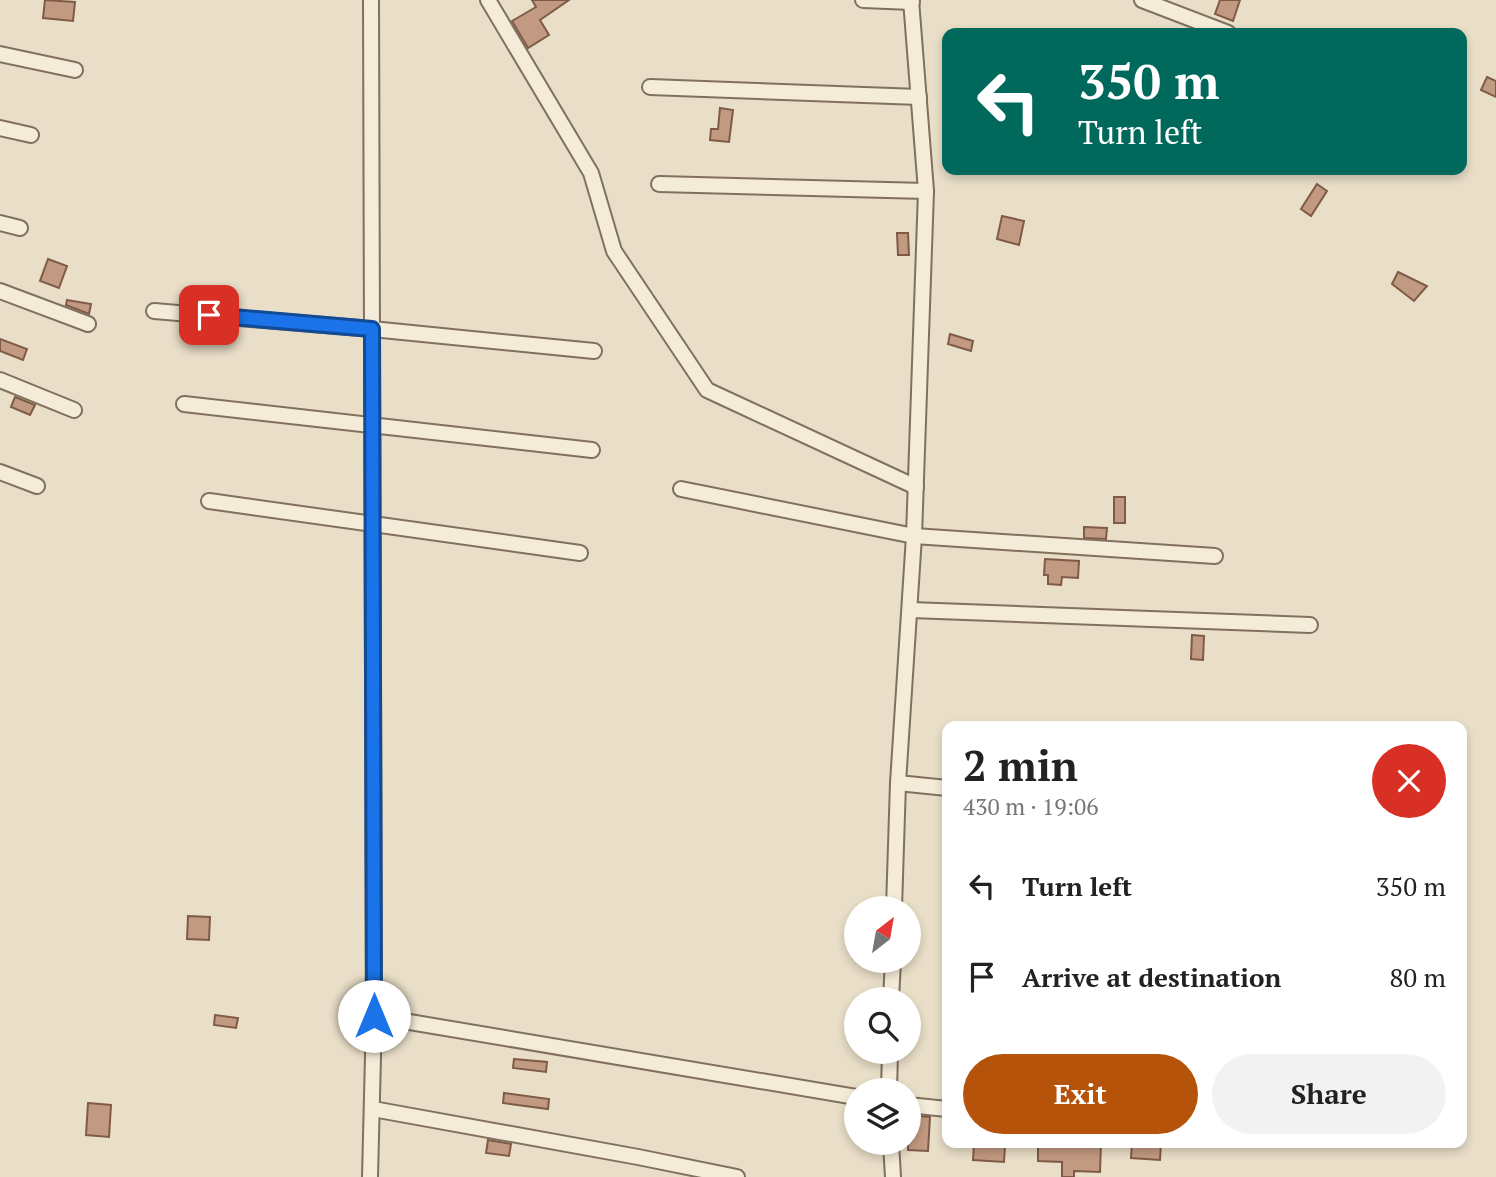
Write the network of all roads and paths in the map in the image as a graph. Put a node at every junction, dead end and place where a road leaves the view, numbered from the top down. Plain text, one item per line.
1 (371, 0) edge
2 (488, 0) edge
3 (863, 0) edge
4 (1142, 0) edge
5 (911, 1) edge
6 (1215, 28) edge
7 (0, 54) edge
8 (75, 70) dead end
9 (650, 87) dead end
10 (919, 97) junction
11 (0, 128) edge
12 (31, 135) dead end
13 (659, 184) dead end
14 (926, 191) junction
15 (0, 223) edge
16 (20, 228) dead end
17 (0, 291) edge
18 (155, 311) dead end
19 (88, 324) dead end
20 (372, 329) junction
21 (594, 351) dead end
22 (0, 380) edge
23 (184, 404) dead end
24 (74, 410) dead end
25 (372, 426) junction
26 (592, 450) dead end
27 (0, 472) edge
28 (37, 486) dead end
29 (916, 487) junction
30 (681, 489) dead end
31 (209, 501) dead end
32 (373, 522) junction
33 (914, 536) junction
34 (580, 553) dead end
35 (1215, 556) dead end
36 (911, 610) junction
37 (1310, 625) dead end
38 (898, 783) junction
39 (942, 787) edge
40 (894, 896) edge
41 (374, 1016) junction
42 (844, 1095) edge
43 (921, 1106) edge
44 (942, 1108) edge
45 (373, 1109) junction
46 (892, 1155) edge
47 (370, 1177) edge
48 (737, 1177) edge
49 (893, 1177) edge

1 - 20 street
2 - 29 street
3 - 5 street
4 - 6 street
5 - 10 street
7 - 8 street
9 - 10 street
10 - 14 street
11 - 12 street
13 - 14 street
14 - 29 street
15 - 16 street
17 - 19 street
18 - 20 street
20 - 21 street
20 - 25 street
22 - 24 street
23 - 25 street
25 - 26 street
25 - 32 street
27 - 28 street
29 - 33 street
30 - 33 street
31 - 32 street
32 - 34 street
32 - 41 street
33 - 35 street
33 - 36 street
36 - 37 street
36 - 38 street
38 - 39 street
38 - 40 street
41 - 42 street
41 - 45 street
43 - 44 street
45 - 47 street
45 - 48 street
46 - 49 street

